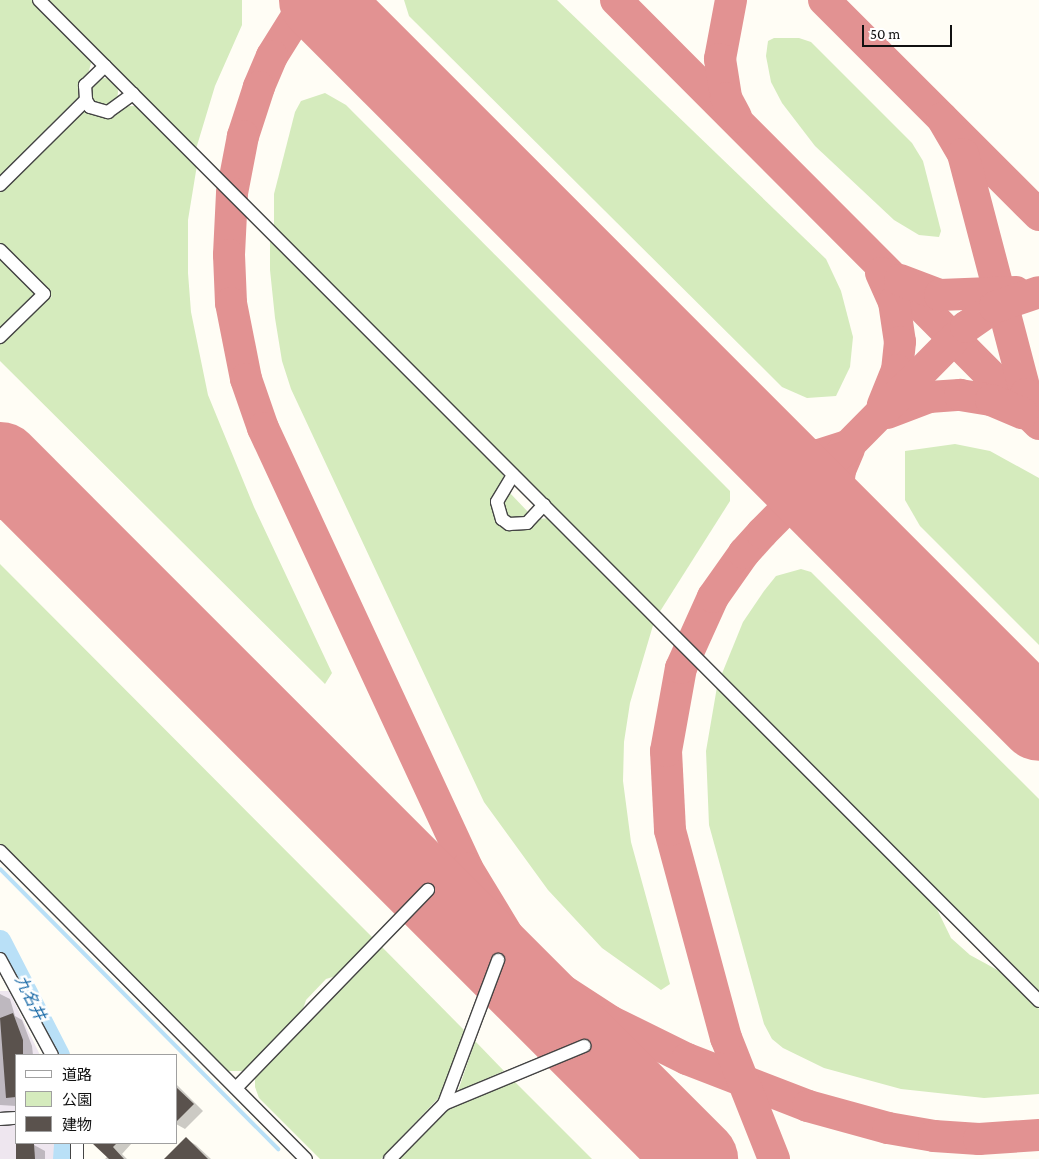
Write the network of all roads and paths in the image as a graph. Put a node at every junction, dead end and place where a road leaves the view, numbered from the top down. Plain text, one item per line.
1 (39, 0) edge
2 (105, 66) junction
3 (133, 94) junction
4 (86, 100) junction
5 (0, 185) edge
6 (0, 250) edge
7 (0, 337) edge
8 (512, 476) junction
9 (544, 505) junction
10 (0, 852) edge
11 (428, 890) dead end
12 (0, 959) edge
13 (498, 960) dead end
14 (1039, 1001) edge
15 (584, 1046) dead end
16 (51, 1054) edge
17 (236, 1088) junction
18 (444, 1104) junction
19 (15, 1118) edge
20 (0, 1119) edge
21 (77, 1144) edge
22 (77, 1159) edge
23 (306, 1159) edge
24 (390, 1159) edge

1 - 2 street
2 - 3 street
2 - 4 street
3 - 4 street
3 - 8 street
4 - 5 street
6 - 7 street
8 - 9 street
8 - 9 street
9 - 14 street
10 - 17 street
11 - 17 street
12 - 16 street
13 - 18 street
15 - 18 street
17 - 23 street
18 - 24 street
19 - 20 street
21 - 22 street

